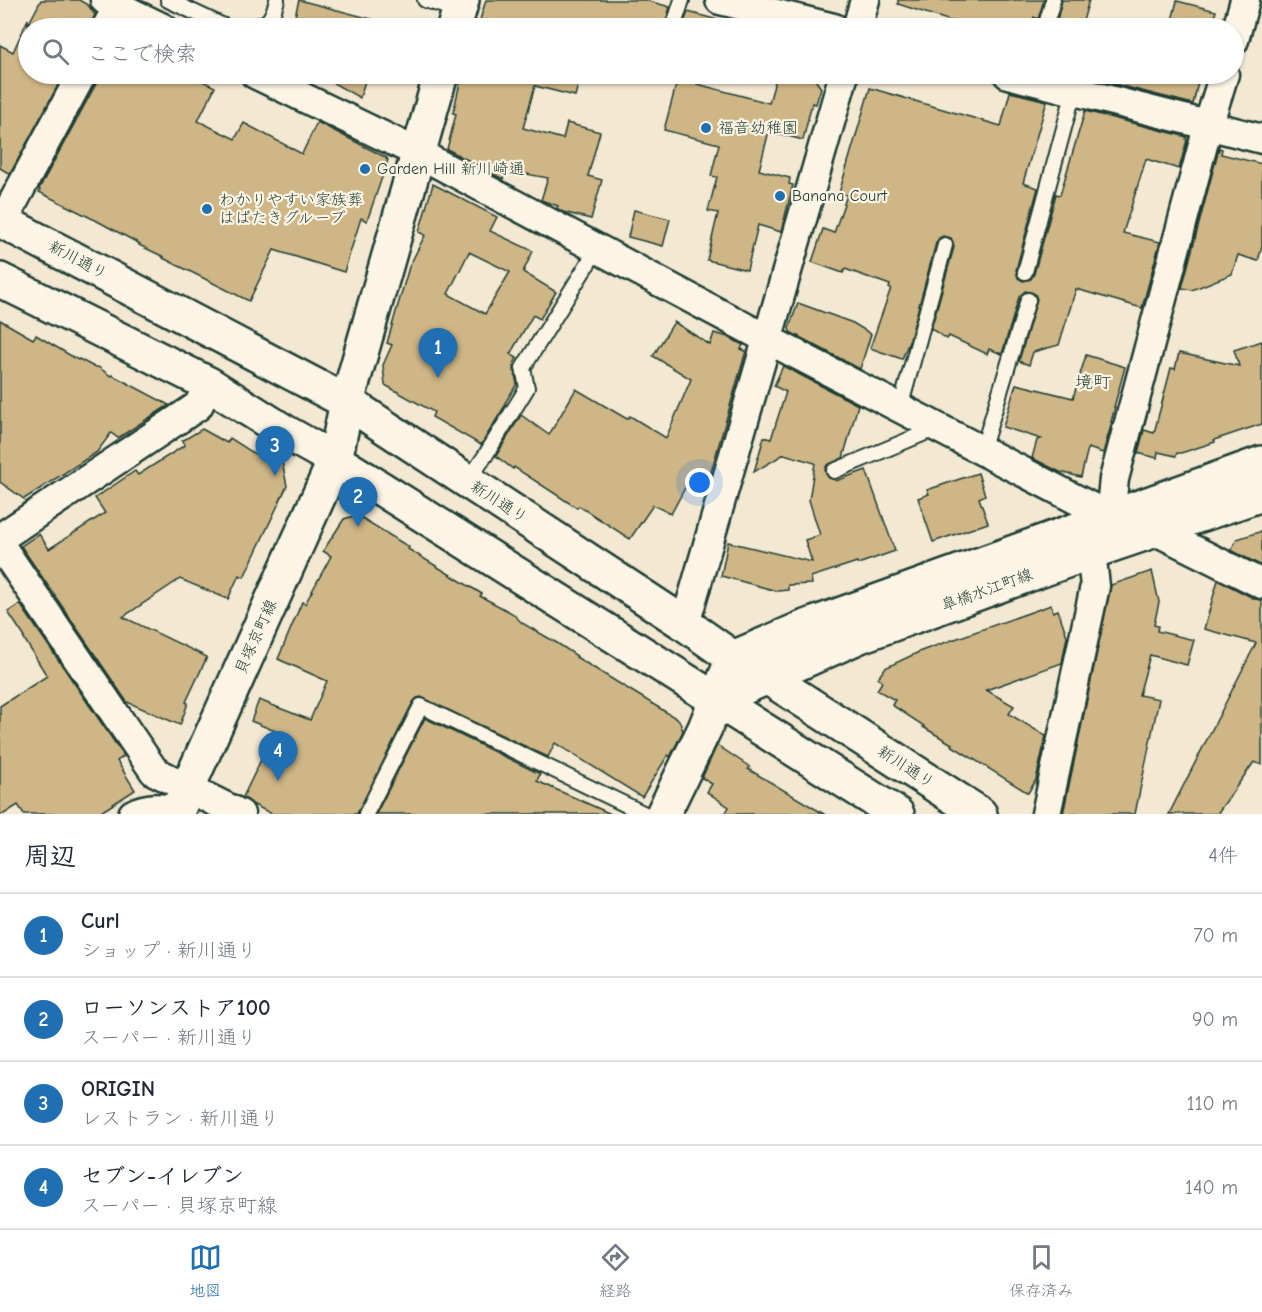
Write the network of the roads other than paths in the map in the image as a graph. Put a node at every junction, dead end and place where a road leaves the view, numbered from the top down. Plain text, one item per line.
1 (168, 0) edge
2 (277, 0) edge
3 (424, 0) edge
4 (456, 0) edge
5 (462, 0) edge
6 (682, 0) edge
7 (720, 0) edge
8 (865, 0) edge
9 (1053, 0) edge
10 (765, 5) edge
11 (110, 12) edge
12 (130, 18) edge
13 (207, 18) edge
14 (271, 18) edge
15 (457, 18) edge
16 (676, 18) edge
17 (804, 18) edge
18 (860, 18) edge
19 (1048, 18) edge
20 (77, 84) edge
21 (276, 84) edge
22 (438, 84) edge
23 (841, 84) edge
24 (1051, 84) edge
25 (1226, 84) edge
26 (1074, 91) junction
27 (1208, 126) junction
28 (1262, 139) edge
29 (418, 153) junction
30 (1, 223) edge
31 (945, 245) dead end
32 (597, 249) junction
33 (1025, 272) dead end
34 (0, 280) edge
35 (1028, 300) dead end
36 (767, 339) junction
37 (230, 341) junction
38 (209, 384) junction
39 (347, 402) junction
40 (900, 408) junction
41 (938, 428) junction
42 (982, 451) junction
43 (335, 460) junction
44 (1262, 463) edge
45 (834, 471) dead end
46 (468, 481) junction
47 (1262, 494) edge
48 (1110, 517) junction
49 (439, 525) junction
50 (1156, 531) junction
51 (0, 538) edge
52 (0, 546) edge
53 (1091, 552) junction
54 (1262, 584) edge
55 (685, 624) junction
56 (734, 658) junction
57 (767, 677) junction
58 (717, 700) junction
59 (180, 804) edge
60 (133, 814) edge
61 (240, 814) edge
62 (366, 814) edge
63 (645, 814) edge
64 (663, 814) edge
65 (897, 814) edge
66 (980, 814) edge
67 (1046, 814) edge

1 - 13 lane
2 - 14 lane
3 - 4 lane
5 - 15 main road
6 - 16 lane
7 - 10 street
8 - 18 street
9 - 19 lane
10 - 17 street
11 - 12 street
20 - 30 street
21 - 29 street
22 - 29 main road, 貝塚京町線
23 - 36 street
24 - 26 street
25 - 27 street
26 - 27 street
26 - 33 lane
27 - 28 street
27 - 48 street
29 - 32 street
29 - 39 main road, 貝塚京町線
30 - 37 main road, 新川通り
31 - 40 lane
32 - 36 street
32 - 46 lane
34 - 38 main road
35 - 42 lane
36 - 40 street
36 - 55 street
37 - 38 main road
37 - 39 main road, 新川通り
38 - 43 main road
38 - 51 street
39 - 43 main road, 貝塚京町線
39 - 46 main road, 新川通り
40 - 41 street
41 - 42 street
41 - 45 lane
42 - 48 street
43 - 49 main road
43 - 59 main road, 貝塚京町線
44 - 48 main road, 皐橋水江町線
46 - 49 main road
46 - 55 main road, 新川通り
47 - 50 main road, 皐橋水江町線
48 - 50 street
48 - 53 street
48 - 56 main road, 皐橋水江町線
49 - 58 main road
50 - 53 main road, 皐橋水江町線
50 - 54 street
52 - 59 street
53 - 57 main road, 皐橋水江町線
53 - 67 street
55 - 56 main road, 新川通り
56 - 57 main road, 新川通り
56 - 58 main road
57 - 58 main road, 皐橋水江町線
57 - 66 main road, 新川通り
58 - 64 main road
58 - 65 main road
59 - 60 street
59 - 61 street
62 - 63 lane

